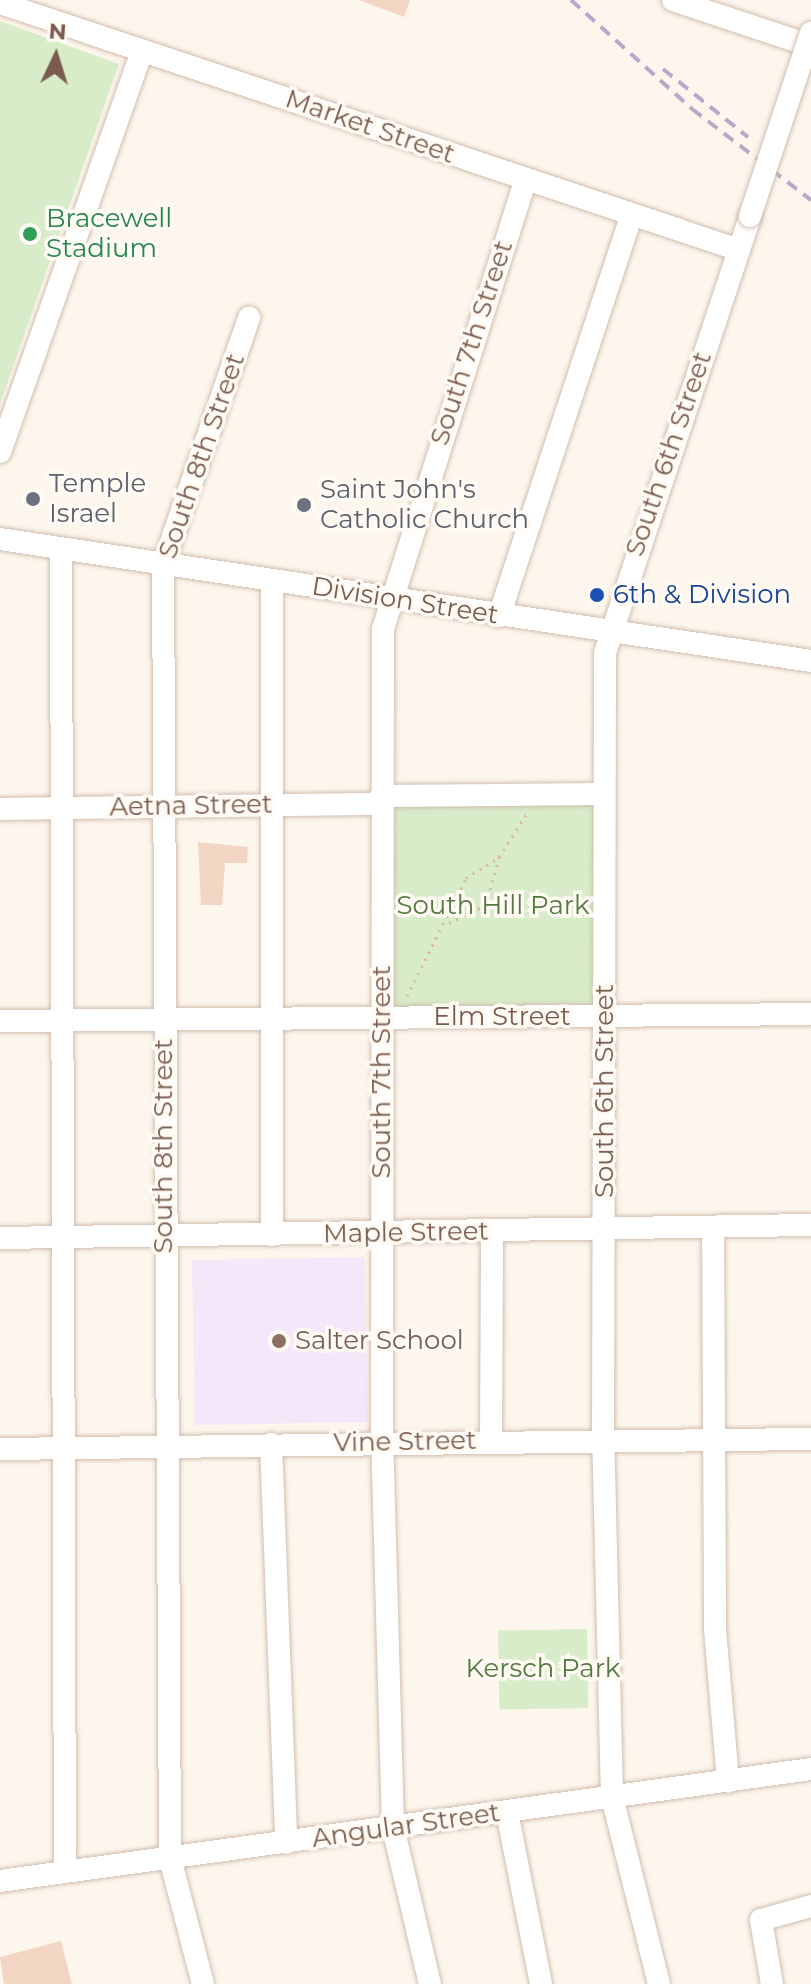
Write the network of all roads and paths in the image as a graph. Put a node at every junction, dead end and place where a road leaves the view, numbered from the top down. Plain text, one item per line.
1 (673, 0) edge
2 (0, 3) edge
3 (698, 4) edge
4 (730, 10) edge
5 (811, 33) edge
6 (811, 46) edge
7 (142, 50) junction
8 (526, 179) junction
9 (632, 214) junction
10 (739, 250) junction
11 (249, 318) dead end
12 (0, 452) edge
13 (0, 539) edge
14 (61, 549) junction
15 (163, 565) junction
16 (272, 581) junction
17 (388, 599) junction
18 (499, 616) junction
19 (608, 632) junction
20 (811, 661) edge
21 (603, 794) junction
22 (539, 795) junction
23 (381, 800) junction
24 (273, 805) junction
25 (162, 806) junction
26 (63, 808) junction
27 (0, 809) edge
28 (499, 857) junction
29 (449, 923) junction
30 (407, 996) dead end
31 (811, 1014) edge
32 (382, 1017) junction
33 (605, 1017) junction
34 (271, 1018) junction
35 (164, 1019) junction
36 (62, 1020) junction
37 (0, 1021) edge
38 (811, 1225) edge
39 (713, 1227) junction
40 (606, 1229) junction
41 (492, 1231) junction
42 (383, 1233) junction
43 (272, 1235) junction
44 (61, 1237) junction
45 (164, 1237) junction
46 (0, 1238) edge
47 (811, 1439) edge
48 (603, 1440) junction
49 (711, 1440) junction
50 (491, 1441) junction
51 (382, 1442) junction
52 (271, 1444) junction
53 (62, 1447) junction
54 (163, 1447) junction
55 (0, 1449) edge
56 (811, 1769) edge
57 (728, 1781) junction
58 (612, 1797) junction
59 (507, 1812) junction
60 (393, 1827) junction
61 (286, 1843) junction
62 (170, 1858) junction
63 (65, 1872) junction
64 (0, 1881) edge
65 (811, 1906) edge
66 (203, 1984) edge
67 (430, 1984) edge
68 (541, 1984) edge
69 (659, 1984) edge
70 (772, 1984) edge

1 - 3 street
2 - 7 street, Market Street
3 - 4 street
4 - 6 street
5 - 10 street, South 6th Street, bridge
7 - 8 street, Market Street
7 - 12 street
8 - 9 street, Market Street
8 - 17 street, South 7th Street
9 - 10 street, Market Street
9 - 18 street
10 - 19 street, South 6th Street
11 - 15 street, South 8th Street
13 - 14 street, Division Street
14 - 15 street, Division Street
14 - 26 street
15 - 16 street, Division Street
15 - 25 street, South 8th Street
16 - 17 street, Division Street
16 - 24 street
17 - 18 street, Division Street
17 - 23 street, South 7th Street
18 - 19 street, Division Street
19 - 20 street, Division Street
19 - 21 street, South 6th Street
21 - 22 street, Aetna Street
21 - 33 street, South 6th Street
22 - 23 street, Aetna Street
22 - 28 path
23 - 24 street, Aetna Street
23 - 32 street, South 7th Street
24 - 25 street, Aetna Street
24 - 34 street
25 - 26 street, Aetna Street
25 - 35 street, South 8th Street
26 - 27 street, Aetna Street
26 - 36 street
28 - 29 path
28 - 29 path
29 - 30 path
31 - 33 street, Elm Street
32 - 33 street, Elm Street
32 - 34 street, Elm Street
32 - 42 street, South 7th Street
33 - 40 street, South 6th Street
34 - 35 street, Elm Street
34 - 43 street
35 - 36 street, Elm Street
35 - 45 street, South 8th Street
36 - 37 street, Elm Street
36 - 44 street
38 - 39 street, Maple Street
39 - 40 street, Maple Street
39 - 49 street
40 - 41 street, Maple Street
40 - 48 street, South 6th Street
41 - 42 street, Maple Street
41 - 50 street
42 - 43 street, Maple Street
42 - 51 street, South 7th Street
43 - 45 street, Maple Street
44 - 45 street, Maple Street
44 - 46 street, Maple Street
44 - 53 street
45 - 54 street, South 8th Street
47 - 49 street, Vine Street
48 - 49 street, Vine Street
48 - 50 street, Vine Street
48 - 58 street, South 6th Street
49 - 57 street
50 - 51 street, Vine Street
51 - 52 street, Vine Street
51 - 60 street, South 7th Street
52 - 54 street, Vine Street
52 - 61 street
53 - 54 street, Vine Street
53 - 55 street, Vine Street
53 - 63 street
54 - 62 street, South 8th Street
56 - 57 street, Angular Street
57 - 58 street, Angular Street
58 - 59 street, Angular Street
58 - 69 street, South 6th Street
59 - 60 street, Angular Street
59 - 68 street
60 - 61 street, Angular Street
60 - 67 street, South 7th Street
61 - 62 street, Angular Street
62 - 63 street, Angular Street
62 - 66 street, South 8th Street
63 - 64 street, Angular Street
65 - 70 street

